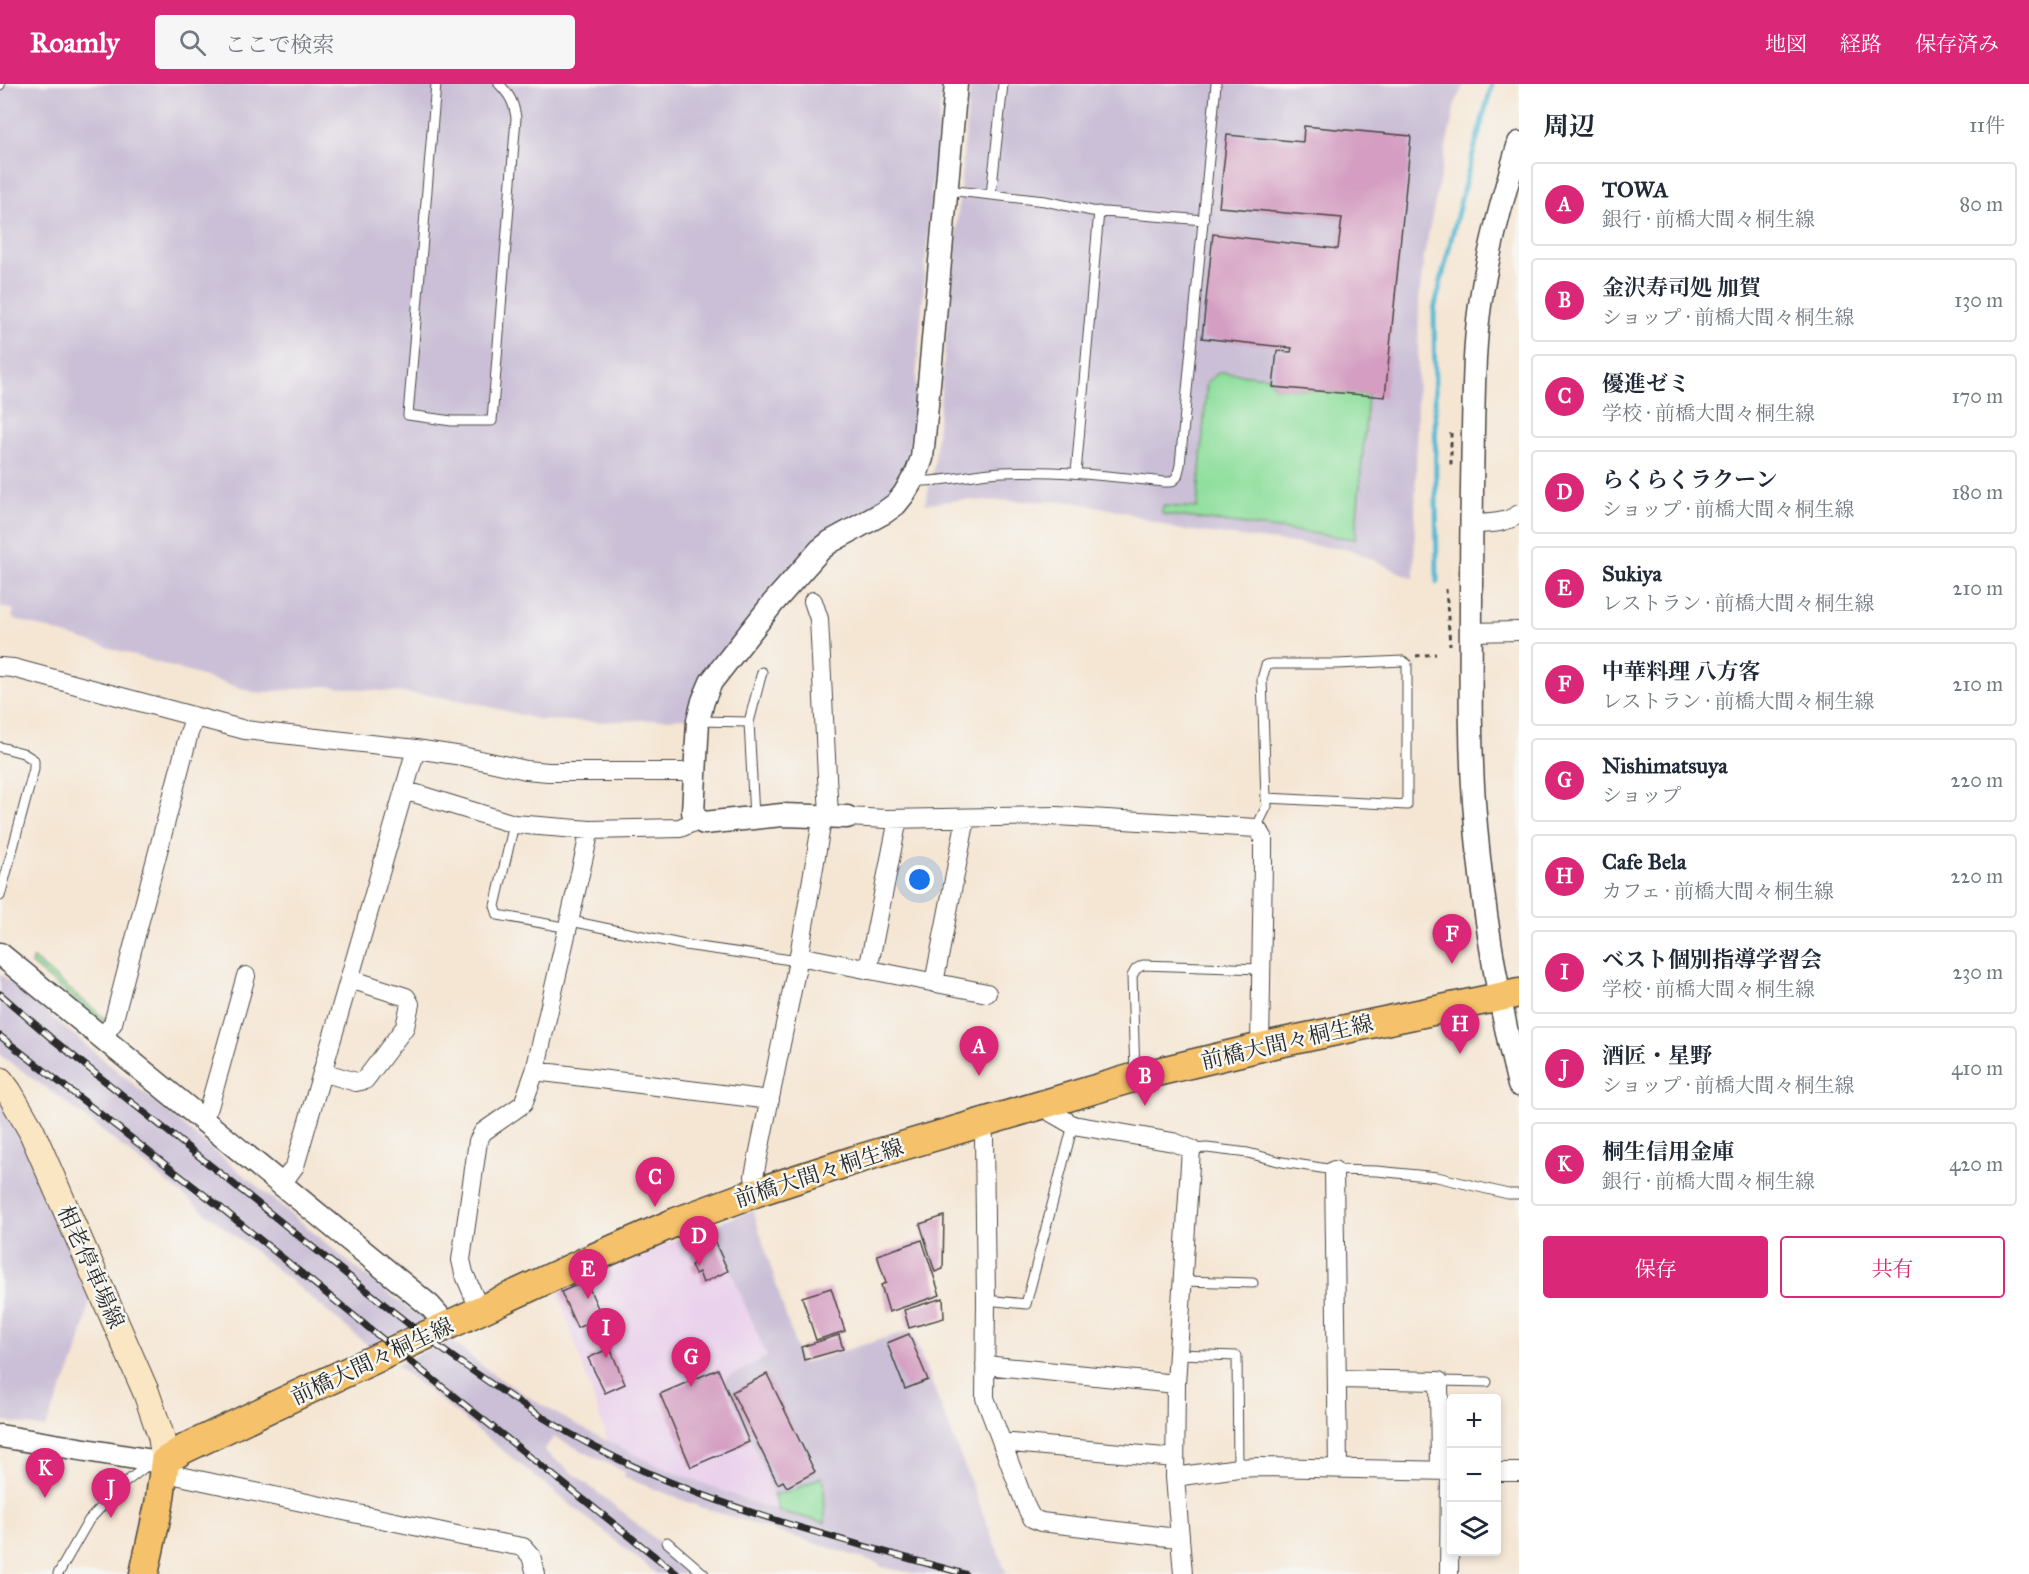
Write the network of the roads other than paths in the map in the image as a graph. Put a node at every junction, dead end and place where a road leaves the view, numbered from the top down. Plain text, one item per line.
1 (436, 84) edge
2 (499, 84) edge
3 (956, 84) edge
4 (1003, 84) edge
5 (1216, 84) edge
6 (1519, 143) edge
7 (946, 190) junction
8 (991, 195) junction
9 (1099, 211) junction
10 (1204, 220) junction
11 (1076, 473) junction
12 (912, 480) junction
13 (1519, 514) edge
14 (1471, 524) junction
15 (813, 602) dead end
16 (1519, 631) edge
17 (1471, 632) junction
18 (0, 667) edge
19 (762, 672) dead end
20 (195, 717) junction
21 (698, 721) junction
22 (749, 722) junction
23 (0, 747) edge
24 (416, 749) junction
25 (694, 772) junction
26 (404, 790) junction
27 (1266, 798) junction
28 (832, 816) junction
29 (754, 818) junction
30 (966, 818) junction
31 (698, 819) junction
32 (898, 819) junction
33 (514, 824) junction
34 (1256, 828) junction
35 (590, 830) junction
36 (0, 896) edge
37 (570, 925) junction
38 (0, 954) edge
39 (799, 958) junction
40 (1261, 969) junction
41 (868, 970) junction
42 (246, 976) dead end
43 (350, 979) junction
44 (934, 983) junction
45 (987, 993) dead end
46 (1509, 995) edge
47 (102, 1038) junction
48 (1260, 1047) junction
49 (535, 1071) junction
50 (322, 1072) junction
51 (1136, 1077) junction
52 (0, 1080) edge
53 (1519, 1085) edge
54 (770, 1100) junction
55 (1048, 1102) junction
56 (201, 1119) junction
57 (980, 1122) junction
58 (1073, 1125) junction
59 (1191, 1149) junction
60 (1334, 1170) junction
61 (281, 1185) junction
62 (757, 1192) junction
63 (1519, 1194) edge
64 (1184, 1281) junction
65 (1252, 1283) dead end
66 (986, 1300) junction
67 (480, 1311) junction
68 (445, 1327) junction
69 (1178, 1354) junction
70 (985, 1365) junction
71 (1337, 1379) junction
72 (1439, 1382) junction
73 (1487, 1382) dead end
74 (1176, 1384) junction
75 (0, 1436) edge
76 (1002, 1444) junction
77 (1175, 1458) junction
78 (159, 1461) junction
79 (1447, 1461) edge
80 (1238, 1468) junction
81 (1338, 1468) junction
82 (1447, 1471) edge
83 (1501, 1472) edge
84 (1519, 1472) edge
85 (1175, 1477) junction
86 (1448, 1502) edge
87 (1180, 1535) junction
88 (667, 1542) dead end
89 (58, 1574) edge
90 (144, 1574) edge
91 (536, 1574) edge
92 (704, 1574) edge
93 (1183, 1574) edge
94 (1449, 1574) edge

1 - 2 lane
3 - 7 street
4 - 8 lane
5 - 10 lane
6 - 14 street
7 - 8 lane
7 - 12 street
8 - 9 lane
9 - 10 lane
9 - 11 lane
10 - 11 lane
11 - 12 lane
12 - 21 street
13 - 14 street
14 - 17 street
15 - 28 street
16 - 17 street
17 - 46 street
18 - 20 street
19 - 22 lane
20 - 24 street
20 - 47 street
21 - 22 lane
21 - 25 street
22 - 29 lane
23 - 36 lane
24 - 25 street
24 - 26 street
25 - 31 street
26 - 33 street
26 - 43 street
27 - 27 lane
27 - 34 lane
28 - 29 street
28 - 32 street
28 - 39 street
29 - 31 street
30 - 32 street
30 - 34 street
30 - 44 street
31 - 35 street
32 - 41 street
33 - 35 street
33 - 37 lane
34 - 40 street
35 - 37 street
37 - 39 lane
37 - 49 street
38 - 47 street
39 - 41 street
39 - 54 street
40 - 48 street
40 - 51 lane
41 - 44 street
42 - 56 street
43 - 50 street
43 - 50 street
44 - 45 street
46 - 48 main road, 前橋大間々桐生線
46 - 53 street
47 - 56 street
48 - 51 main road, 前橋大間々桐生線
49 - 54 street
49 - 67 street
50 - 61 street
51 - 55 main road, 前橋大間々桐生線
52 - 78 main road, 相老停車場線
54 - 62 street
55 - 57 main road, 前橋大間々桐生線
55 - 58 street
56 - 61 street
57 - 62 main road, 前橋大間々桐生線
57 - 66 street
58 - 59 street
58 - 66 lane
59 - 60 lane
59 - 64 street
60 - 63 lane
60 - 71 street
61 - 68 street
62 - 67 main road, 前橋大間々桐生線
64 - 65 lane
64 - 69 street
66 - 70 street
67 - 68 main road, 前橋大間々桐生線
68 - 78 main road, 前橋大間々桐生線
69 - 74 street
69 - 80 lane
70 - 74 street
70 - 76 street
71 - 72 street
71 - 81 street
72 - 73 lane
72 - 79 street
74 - 77 street
75 - 78 street
76 - 77 street
76 - 87 street
77 - 85 street
78 - 89 lane
78 - 90 main road
78 - 91 street
80 - 81 street
80 - 85 street
81 - 82 street
83 - 84 street
85 - 87 street
86 - 94 street
87 - 93 street
88 - 92 lane

